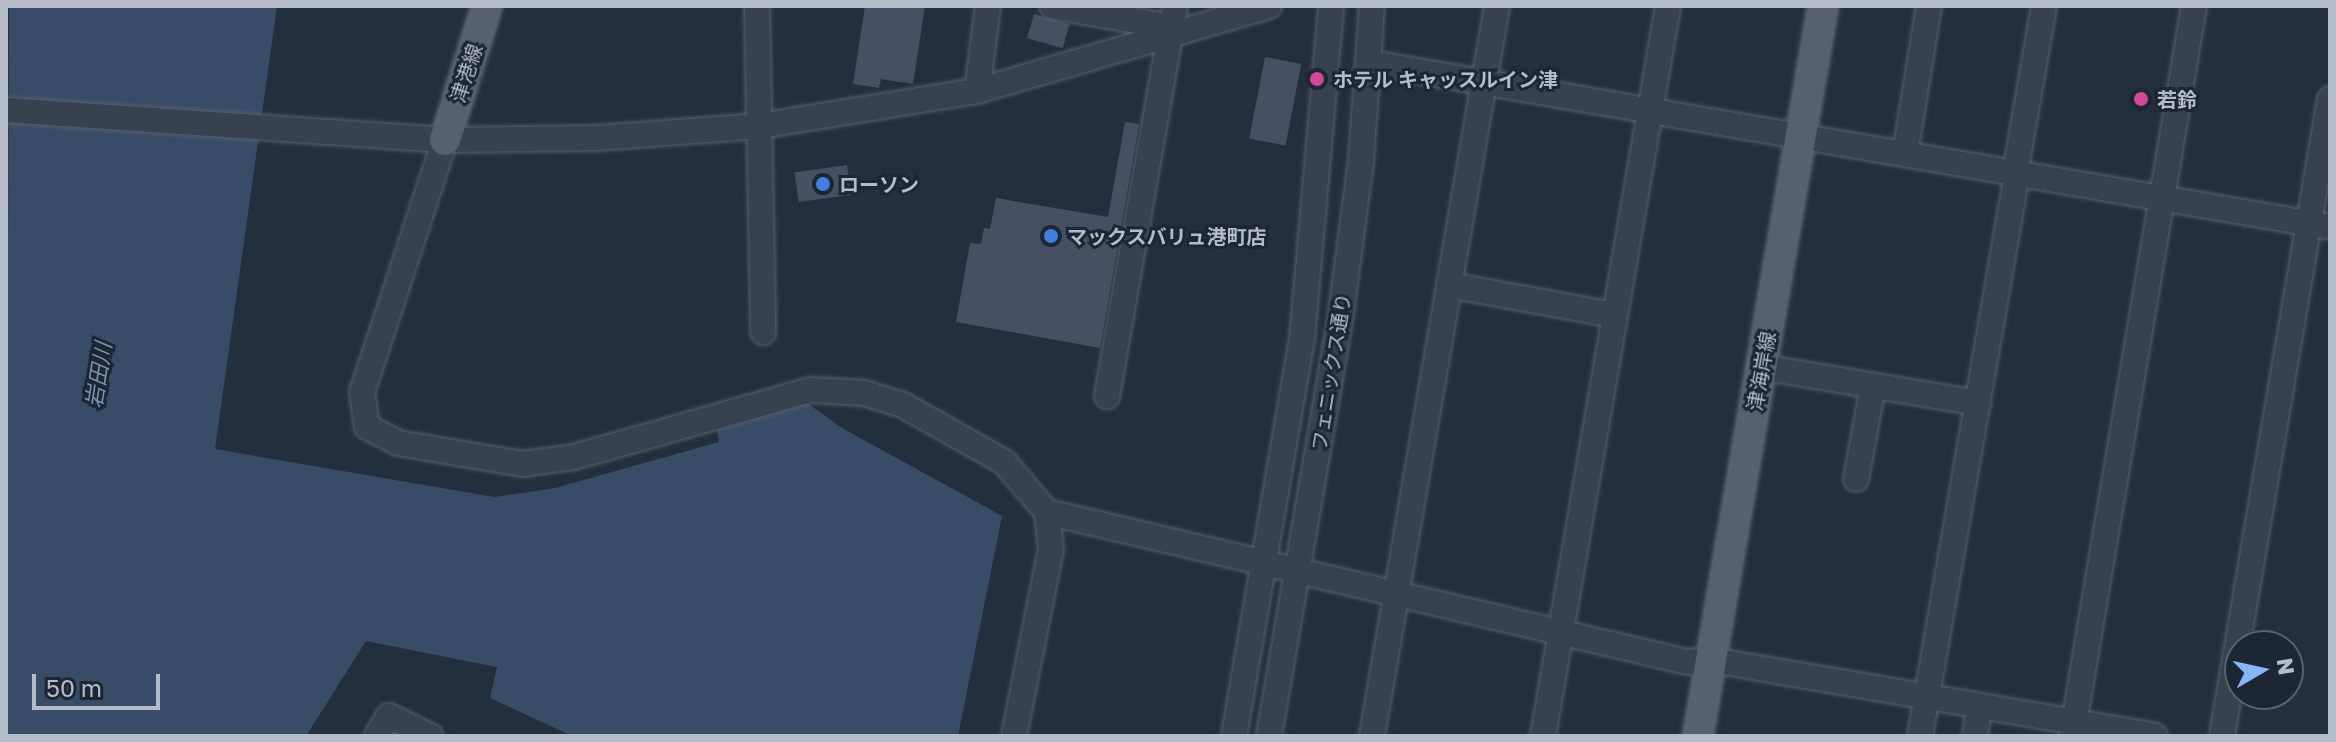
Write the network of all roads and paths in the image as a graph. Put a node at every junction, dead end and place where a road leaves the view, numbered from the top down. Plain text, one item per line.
1 (487, 6) edge
2 (757, 6) edge
3 (988, 6) edge
4 (1052, 6) edge
5 (1269, 6) edge
6 (1331, 6) edge
7 (1372, 6) edge
8 (1497, 6) edge
9 (1668, 6) edge
10 (1823, 6) edge
11 (1929, 6) edge
12 (2044, 6) edge
13 (2194, 6) edge
14 (1172, 23) edge
15 (1371, 63) junction
16 (1484, 82) junction
17 (977, 91) junction
18 (2330, 99) edge
19 (6, 110) edge
20 (1649, 110) junction
21 (760, 126) junction
22 (1800, 136) junction
23 (445, 140) junction
24 (1905, 154) junction
25 (2016, 174) junction
26 (2162, 197) junction
27 (2320, 224) edge
28 (1449, 285) junction
29 (1614, 315) junction
30 (763, 332) dead end
31 (1761, 367) junction
32 (1873, 386) junction
33 (1107, 396) dead end
34 (1978, 403) junction
35 (1856, 479) dead end
36 (1047, 512) junction
37 (1264, 561) junction
38 (1300, 570) junction
39 (1397, 593) junction
40 (1560, 631) junction
41 (1712, 660) junction
42 (1927, 697) junction
43 (1979, 706) junction
44 (2073, 729) edge
45 (377, 736) edge
46 (430, 736) edge
47 (1014, 736) edge
48 (1234, 736) edge
49 (1269, 736) edge
50 (1372, 736) edge
51 (1543, 736) edge
52 (1698, 736) edge
53 (1920, 736) edge
54 (1975, 736) edge
55 (2155, 736) edge
56 (2222, 736) edge

1 - 23 main road, 津港線
2 - 21 street
3 - 17 street
4 - 14 street
5 - 14 street
6 - 37 street, フェニックス通り
7 - 15 street, フェニックス通り
8 - 16 street
9 - 20 street
10 - 22 main road, 津海岸線
11 - 24 street
12 - 25 street
13 - 26 street
14 - 17 street
14 - 33 street
15 - 16 street
15 - 38 street, フェニックス通り
16 - 20 street
16 - 28 street
17 - 21 street
18 - 27 street
19 - 23 street
20 - 22 street
20 - 29 street
21 - 23 street
21 - 30 street
22 - 24 street
22 - 31 main road, 津海岸線
23 - 36 street
24 - 25 street
25 - 26 street
25 - 34 street
26 - 27 street
26 - 44 street
27 - 56 street
28 - 29 street
28 - 39 street
29 - 40 street
31 - 32 street
31 - 41 main road, 津海岸線
32 - 34 street
32 - 35 street
34 - 42 street
36 - 37 street
36 - 47 street
37 - 38 street
37 - 48 street, フェニックス通り
38 - 39 street
38 - 49 street, フェニックス通り
39 - 40 street
39 - 50 street
40 - 41 street
40 - 51 street
41 - 42 street
41 - 52 main road, 津海岸線
42 - 43 street
42 - 53 street
43 - 44 street
43 - 54 street
44 - 55 street
45 - 46 street

